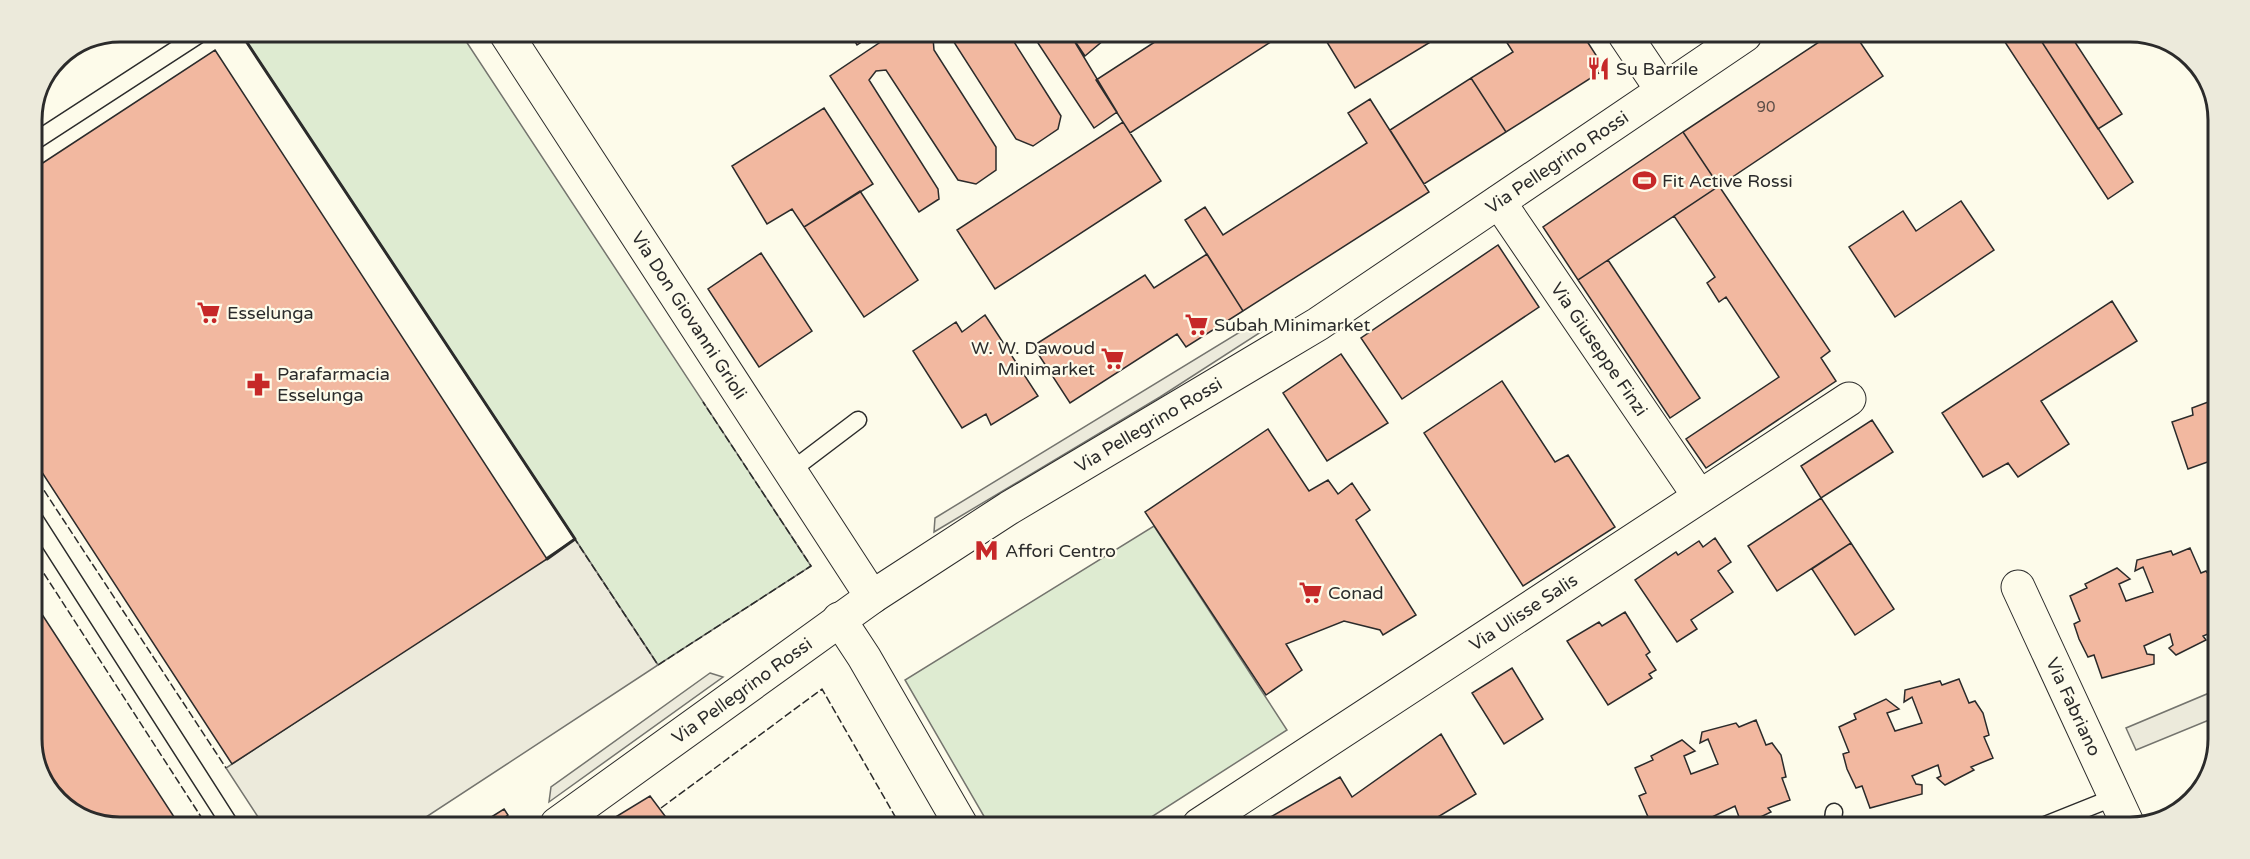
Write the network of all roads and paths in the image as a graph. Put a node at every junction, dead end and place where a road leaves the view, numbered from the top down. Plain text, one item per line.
1 (188, 42) edge
2 (512, 42) edge
3 (1631, 42) edge
4 (1734, 42) edge
5 (1662, 90) junction
6 (42, 137) edge
7 (1499, 202) junction
8 (1849, 399) dead end
9 (858, 420) dead end
10 (792, 470) junction
11 (1699, 496) junction
12 (42, 531) edge
13 (2018, 587) dead end
14 (872, 597) junction
15 (839, 620) junction
16 (2115, 796) junction
17 (226, 817) edge
18 (567, 817) edge
19 (956, 817) edge
20 (1211, 817) edge
21 (2064, 817) edge
22 (2124, 817) edge

1 - 6 lane
2 - 10 street, Via Don Giovanni Grioli
3 - 5 street
4 - 5 street, Via Pellegrino Rossi
5 - 7 street, Via Pellegrino Rossi
7 - 11 street, Via Giuseppe Finzi
7 - 14 street, Via Pellegrino Rossi
8 - 11 street, Via Ulisse Salis
9 - 10 lane
10 - 14 street, Via Don Giovanni Grioli
11 - 20 street, Via Ulisse Salis
12 - 17 lane
13 - 16 street, Via Fabriano
14 - 15 street, Via Pellegrino Rossi
15 - 18 street, Via Pellegrino Rossi
15 - 19 street
16 - 21 lane
16 - 22 street, Via Fabriano

